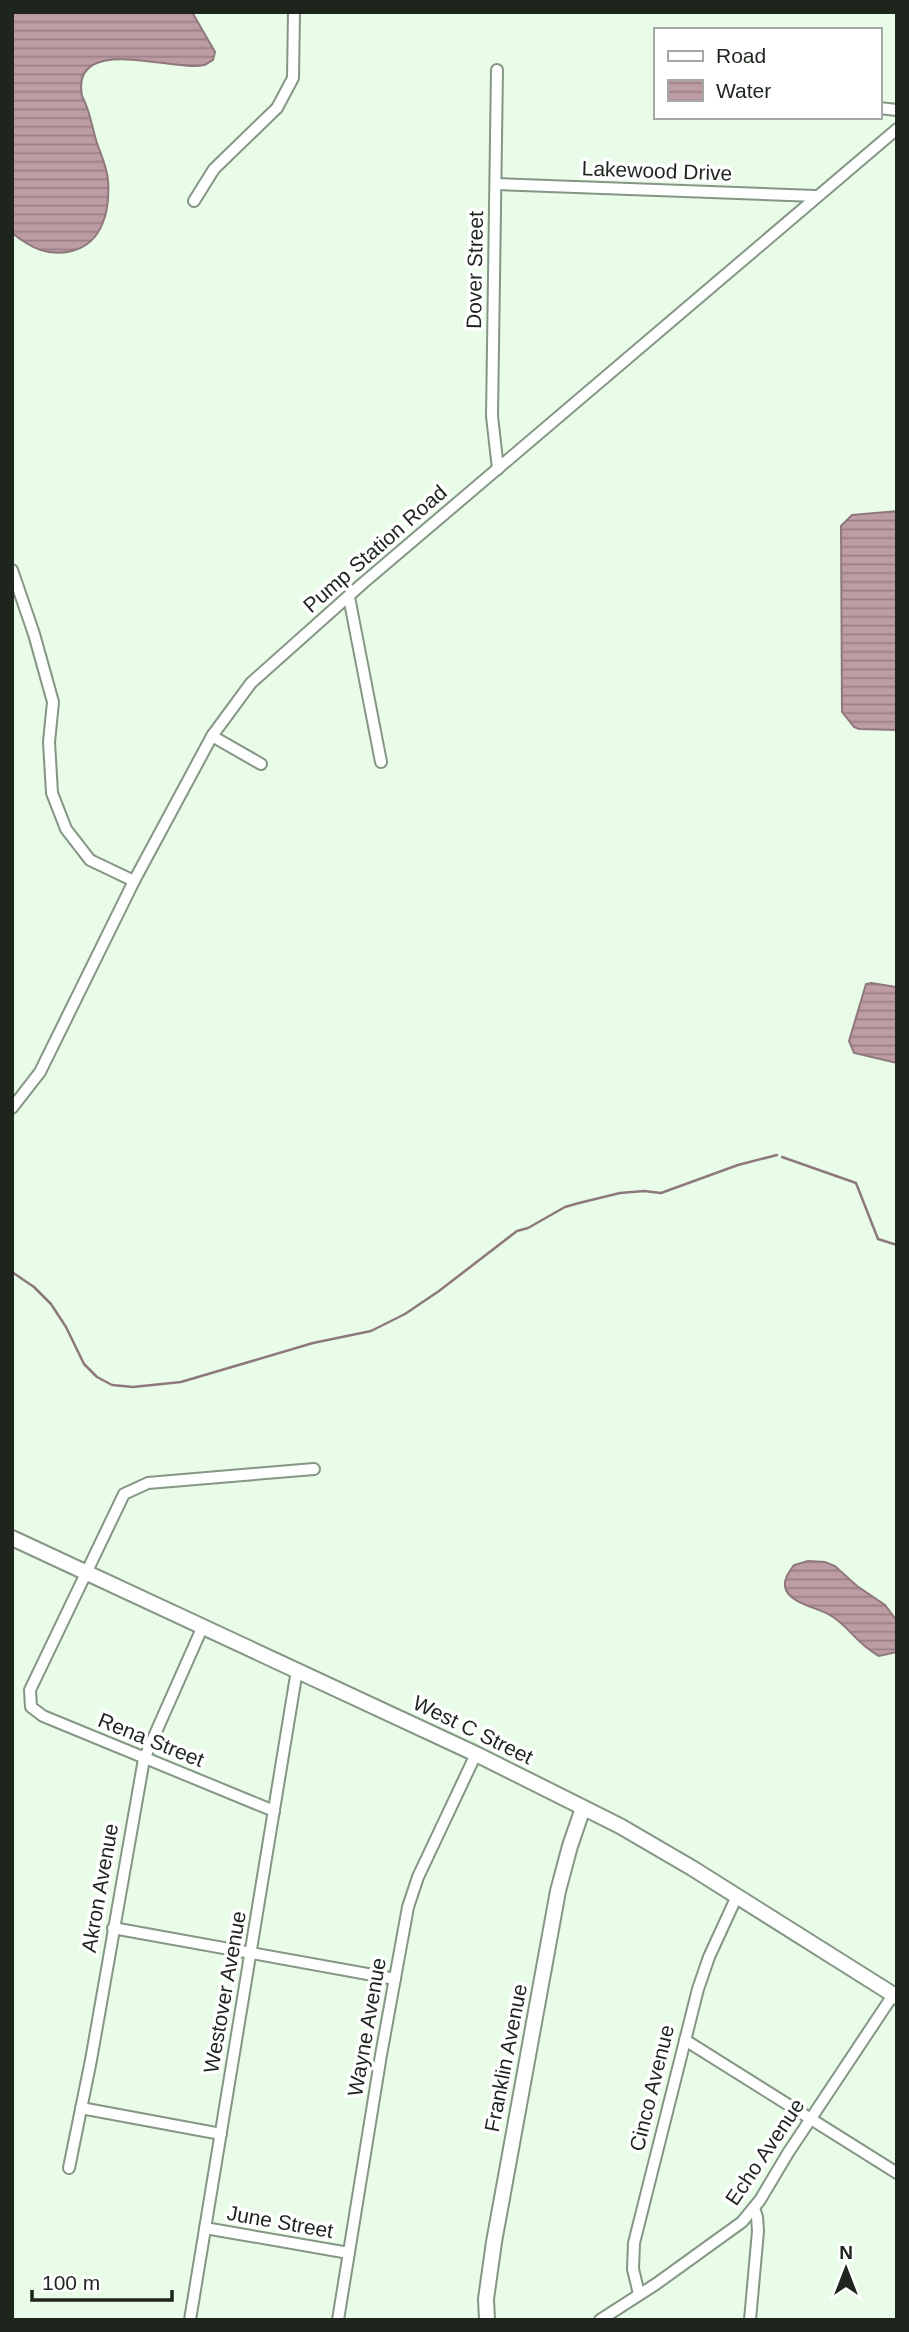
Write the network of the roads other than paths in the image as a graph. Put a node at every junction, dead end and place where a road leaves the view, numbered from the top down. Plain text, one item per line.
1 (294, 12) edge
2 (497, 71) dead end
3 (897, 129) edge
4 (496, 184) junction
5 (816, 196) junction
6 (194, 201) dead end
7 (498, 469) junction
8 (12, 570) edge
9 (349, 597) junction
10 (212, 736) junction
11 (381, 762) dead end
12 (261, 764) dead end
13 (134, 881) junction
14 (12, 1108) edge
15 (314, 1469) dead end
16 (12, 1538) edge
17 (87, 1573) junction
18 (203, 1626) junction
19 (298, 1670) junction
20 (476, 1754) junction
21 (144, 1759) junction
22 (583, 1808) junction
23 (274, 1811) junction
24 (737, 1896) junction
25 (113, 1928) junction
26 (252, 1953) junction
27 (395, 1979) junction
28 (895, 1996) edge
29 (685, 2040) junction
30 (81, 2108) junction
31 (811, 2118) junction
32 (221, 2134) junction
33 (69, 2168) dead end
34 (897, 2173) edge
35 (754, 2208) junction
36 (205, 2228) junction
37 (349, 2253) junction
38 (639, 2294) junction
39 (190, 2320) edge
40 (338, 2320) edge
41 (487, 2320) edge
42 (600, 2320) edge
43 (750, 2320) edge

1 - 6 street
2 - 4 street, Dover Street
3 - 5 street, Pump Station Road
4 - 5 street, Lakewood Drive
4 - 7 street, Dover Street
5 - 7 street, Pump Station Road
7 - 9 street, Pump Station Road
8 - 13 street
9 - 10 street, Pump Station Road
9 - 11 street
10 - 12 street
10 - 13 street, Pump Station Road
13 - 14 street, Pump Station Road
15 - 17 street
16 - 17 main road, West C Street
17 - 18 main road, West C Street
17 - 21 street, Rena Street
18 - 19 main road, West C Street
18 - 21 street, Akron Avenue
19 - 20 main road, West C Street
19 - 23 street, Westover Avenue
20 - 22 main road, West C Street
20 - 27 street, Wayne Avenue
21 - 23 street, Rena Street
21 - 25 street, Akron Avenue
22 - 24 main road, West C Street
22 - 41 main road, Franklin Avenue
23 - 26 street, Westover Avenue
24 - 28 main road, West C Street
24 - 29 street, Cinco Avenue
25 - 26 street
25 - 30 street, Akron Avenue
26 - 27 street
26 - 32 street, Westover Avenue
27 - 37 street, Wayne Avenue
28 - 31 street, Echo Avenue
29 - 31 street
29 - 38 street, Cinco Avenue
30 - 32 street
30 - 33 street, Akron Avenue
31 - 34 street
31 - 35 street, Echo Avenue
32 - 36 street, Westover Avenue
35 - 38 street, Echo Avenue
35 - 43 street
36 - 37 street, June Street
36 - 39 street, Westover Avenue
37 - 40 street, Wayne Avenue
38 - 42 street, Echo Avenue

